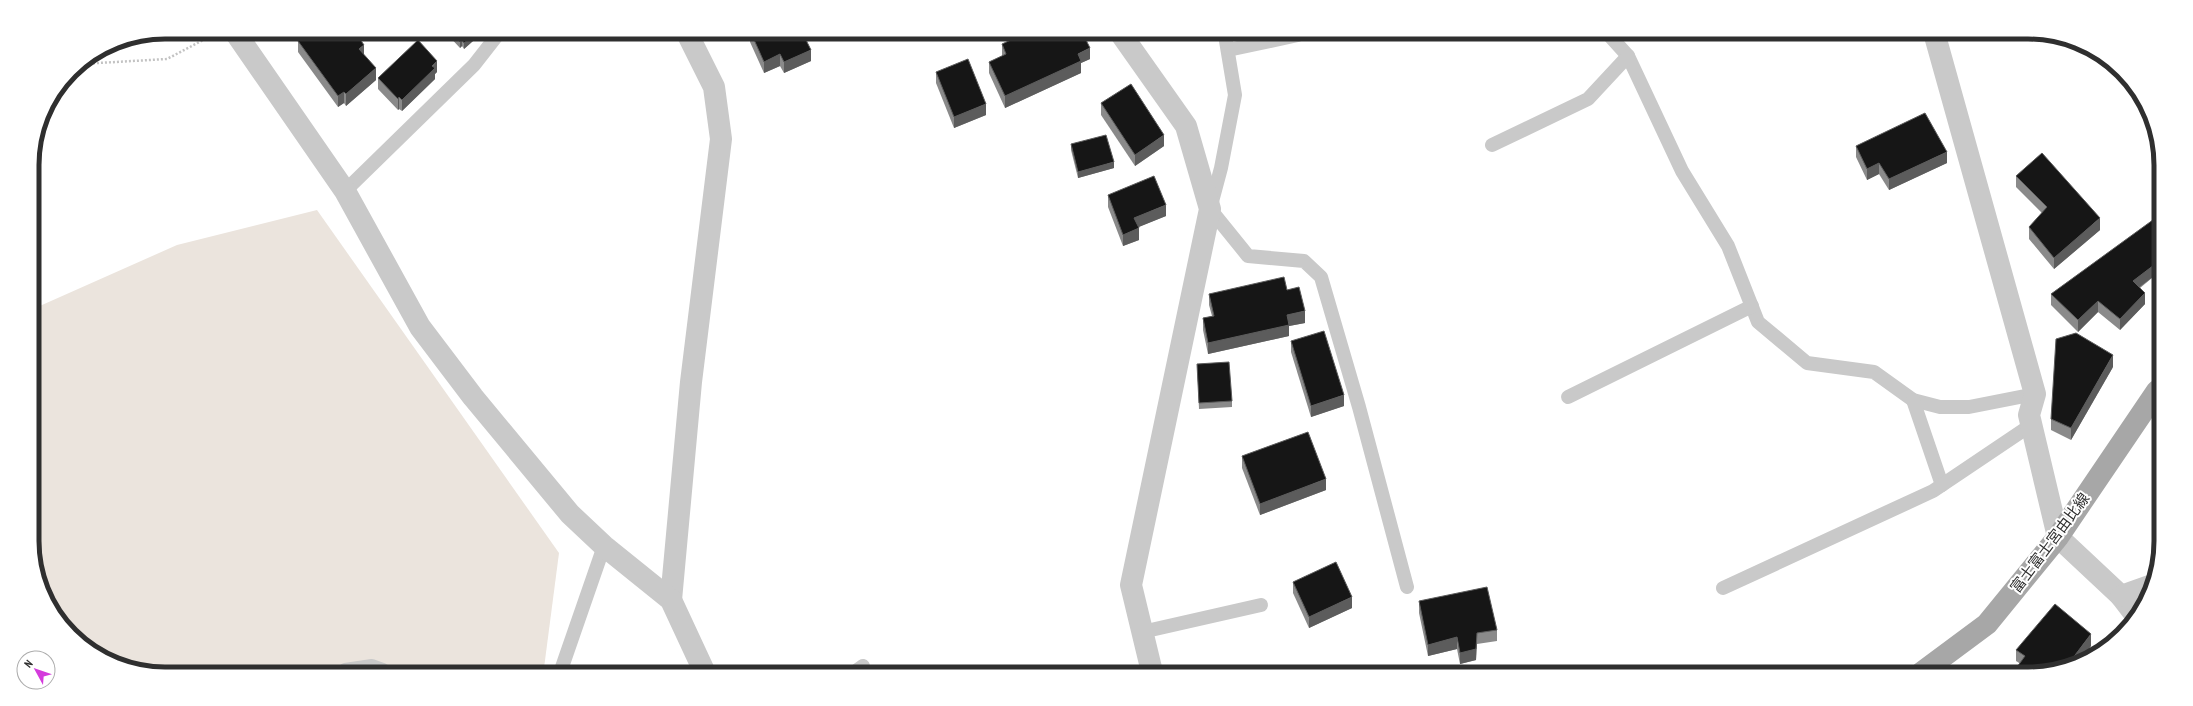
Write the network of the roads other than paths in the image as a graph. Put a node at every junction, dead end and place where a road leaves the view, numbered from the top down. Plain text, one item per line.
1 (239, 39) edge
2 (494, 39) edge
3 (690, 39) edge
4 (1124, 39) edge
5 (1226, 39) edge
6 (1279, 39) edge
7 (1612, 39) edge
8 (1936, 39) edge
9 (1228, 50) junction
10 (1628, 56) junction
11 (1492, 145) dead end
12 (345, 190) junction
13 (1210, 209) junction
14 (1752, 306) junction
15 (2035, 394) junction
16 (2154, 395) edge
17 (1568, 396) dead end
18 (1913, 400) junction
19 (2031, 425) junction
20 (1942, 485) junction
21 (2058, 536) junction
22 (604, 546) junction
23 (1407, 587) dead end
24 (1723, 588) dead end
25 (2145, 588) edge
26 (2121, 596) junction
27 (671, 600) junction
28 (1261, 605) dead end
29 (2133, 611) edge
30 (1142, 632) junction
31 (563, 667) edge
32 (702, 667) edge
33 (1151, 667) edge
34 (1929, 667) edge

1 - 12 street
2 - 12 lane
3 - 27 street
4 - 13 street
5 - 9 lane
6 - 9 lane
7 - 10 lane
8 - 15 street
9 - 13 lane
10 - 11 lane
10 - 14 lane
12 - 22 street
13 - 23 lane
13 - 30 street
14 - 17 lane
14 - 18 lane
15 - 18 lane
15 - 19 street
16 - 21 main road, 富士富士宮由比線
18 - 20 lane
19 - 20 lane
19 - 21 street
20 - 24 lane
21 - 26 street
21 - 34 main road, 富士富士宮由比線
22 - 27 street
22 - 31 lane
25 - 26 street
26 - 29 street
27 - 32 street
28 - 30 lane
30 - 33 street

